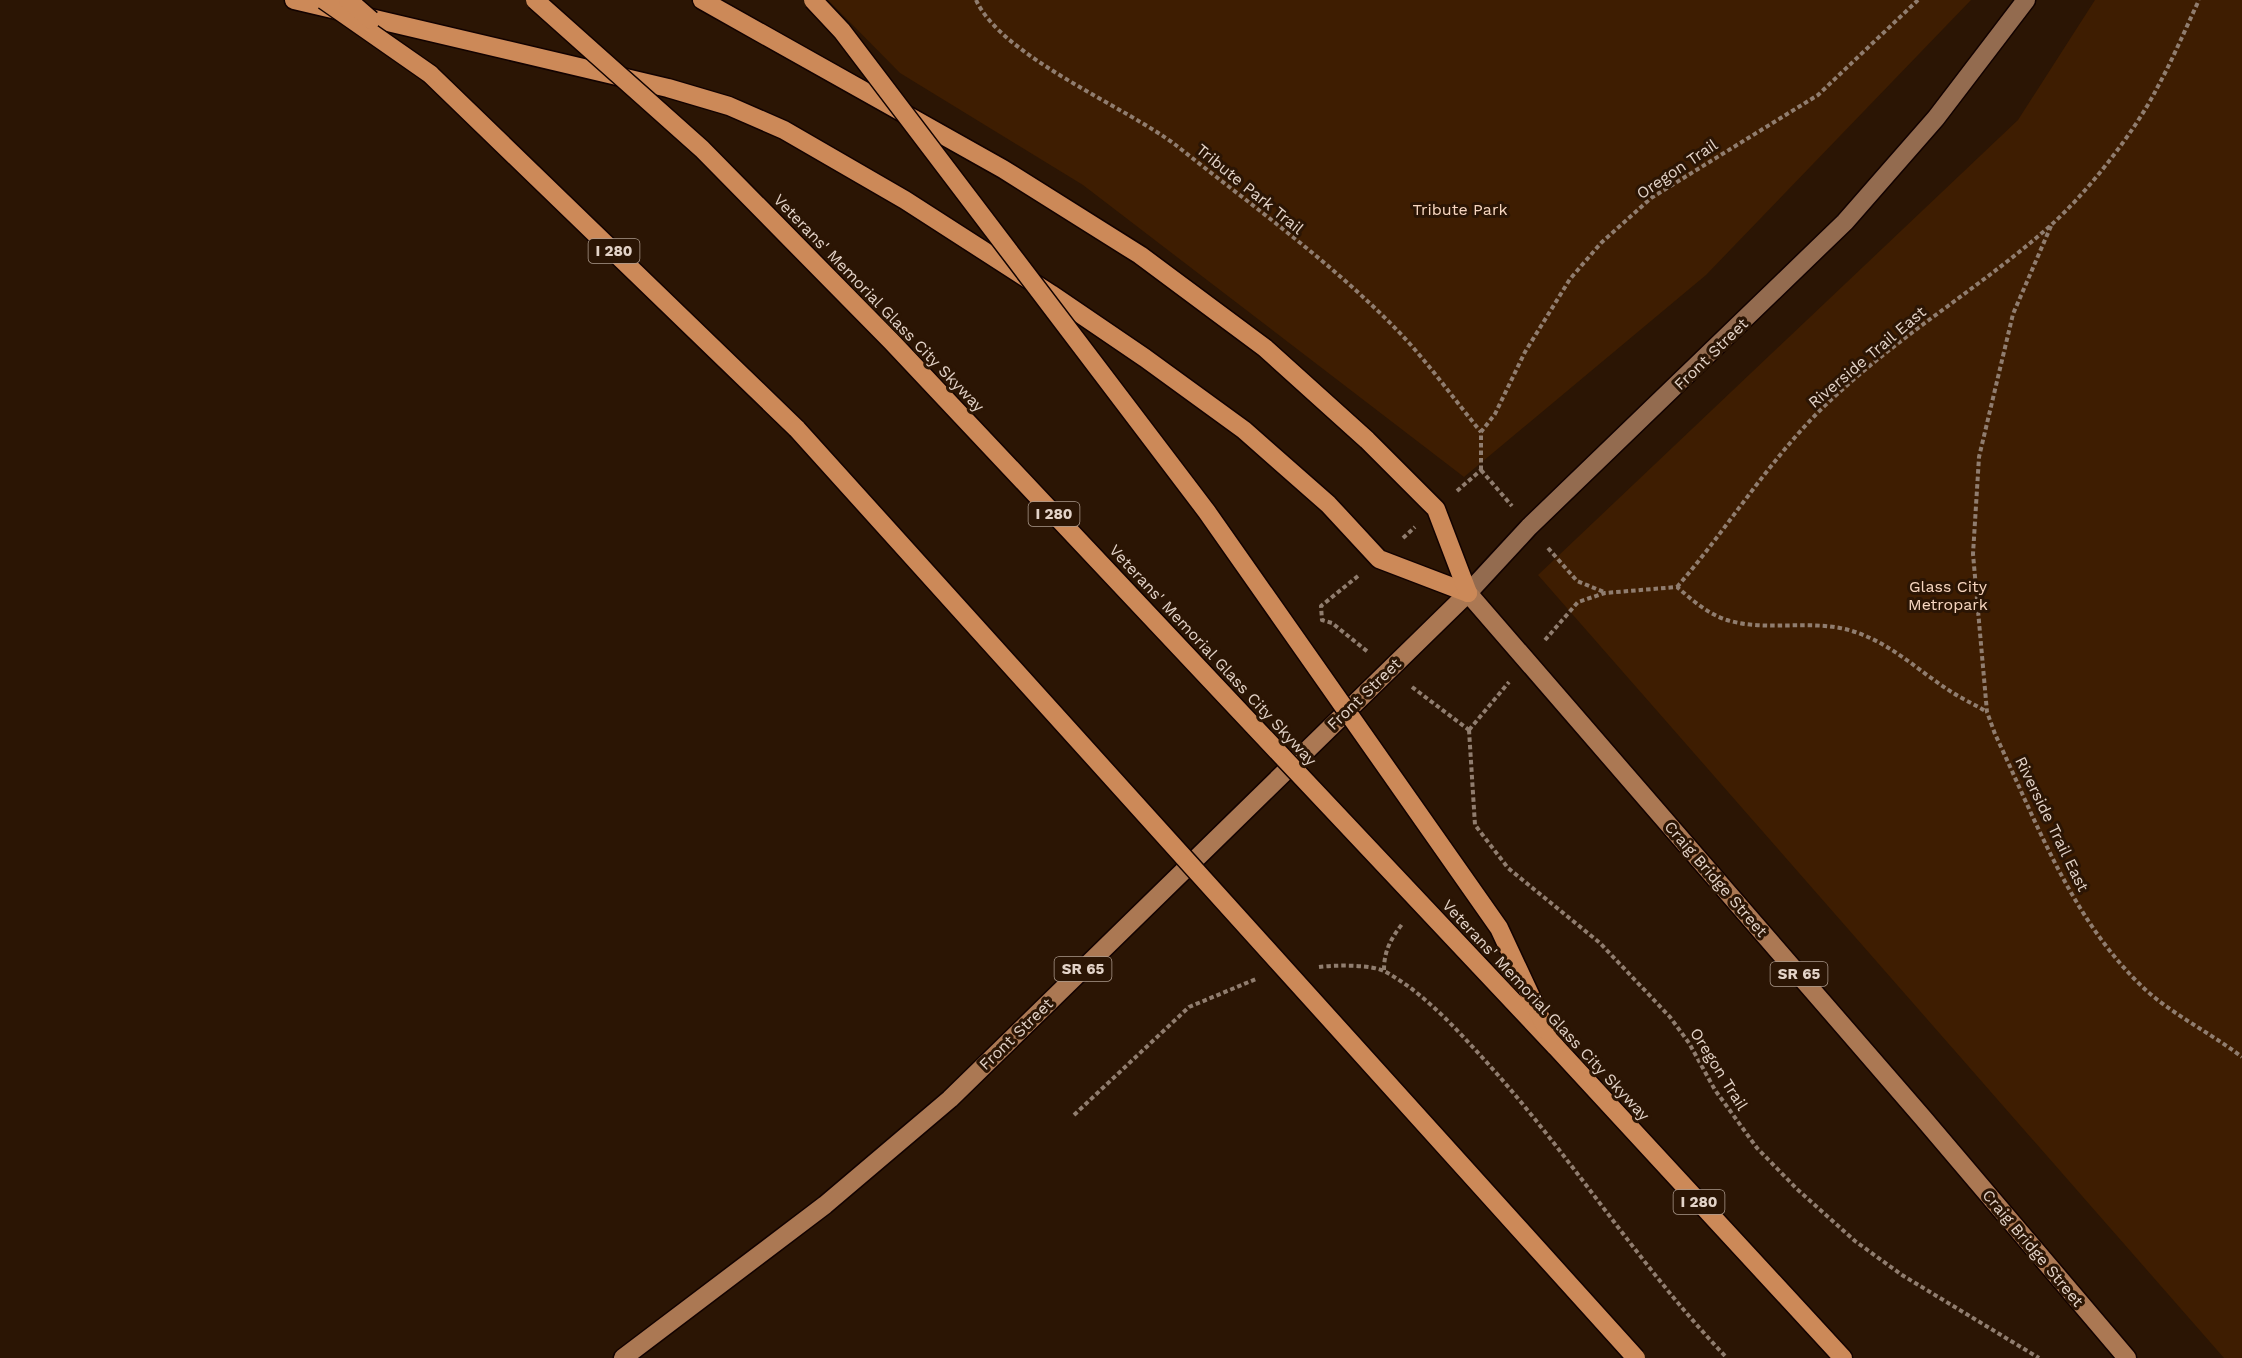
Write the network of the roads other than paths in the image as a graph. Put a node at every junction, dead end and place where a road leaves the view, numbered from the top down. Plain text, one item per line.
1 (294, 0) edge
2 (324, 0) edge
3 (348, 0) edge
4 (536, 0) edge
5 (702, 0) edge
6 (813, 0) edge
7 (2026, 0) edge
8 (430, 74) junction
9 (1468, 593) junction
10 (1555, 1046) junction
11 (622, 1358) edge
12 (1636, 1358) edge
13 (1843, 1358) edge
14 (2127, 1358) edge

1 - 9 highway
2 - 8 highway, bridge
3 - 8 highway, I 280, bridge
4 - 10 highway, Veterans' Memorial Glass City Skyway / I 280, bridge
5 - 9 highway
6 - 10 highway, bridge
7 - 9 main road, Front Street
8 - 12 highway, I 280, bridge
9 - 11 main road, Front Street / SR 65
9 - 14 main road, Craig Bridge Street / SR 65
10 - 13 highway, Veterans' Memorial Glass City Skyway / I 280

